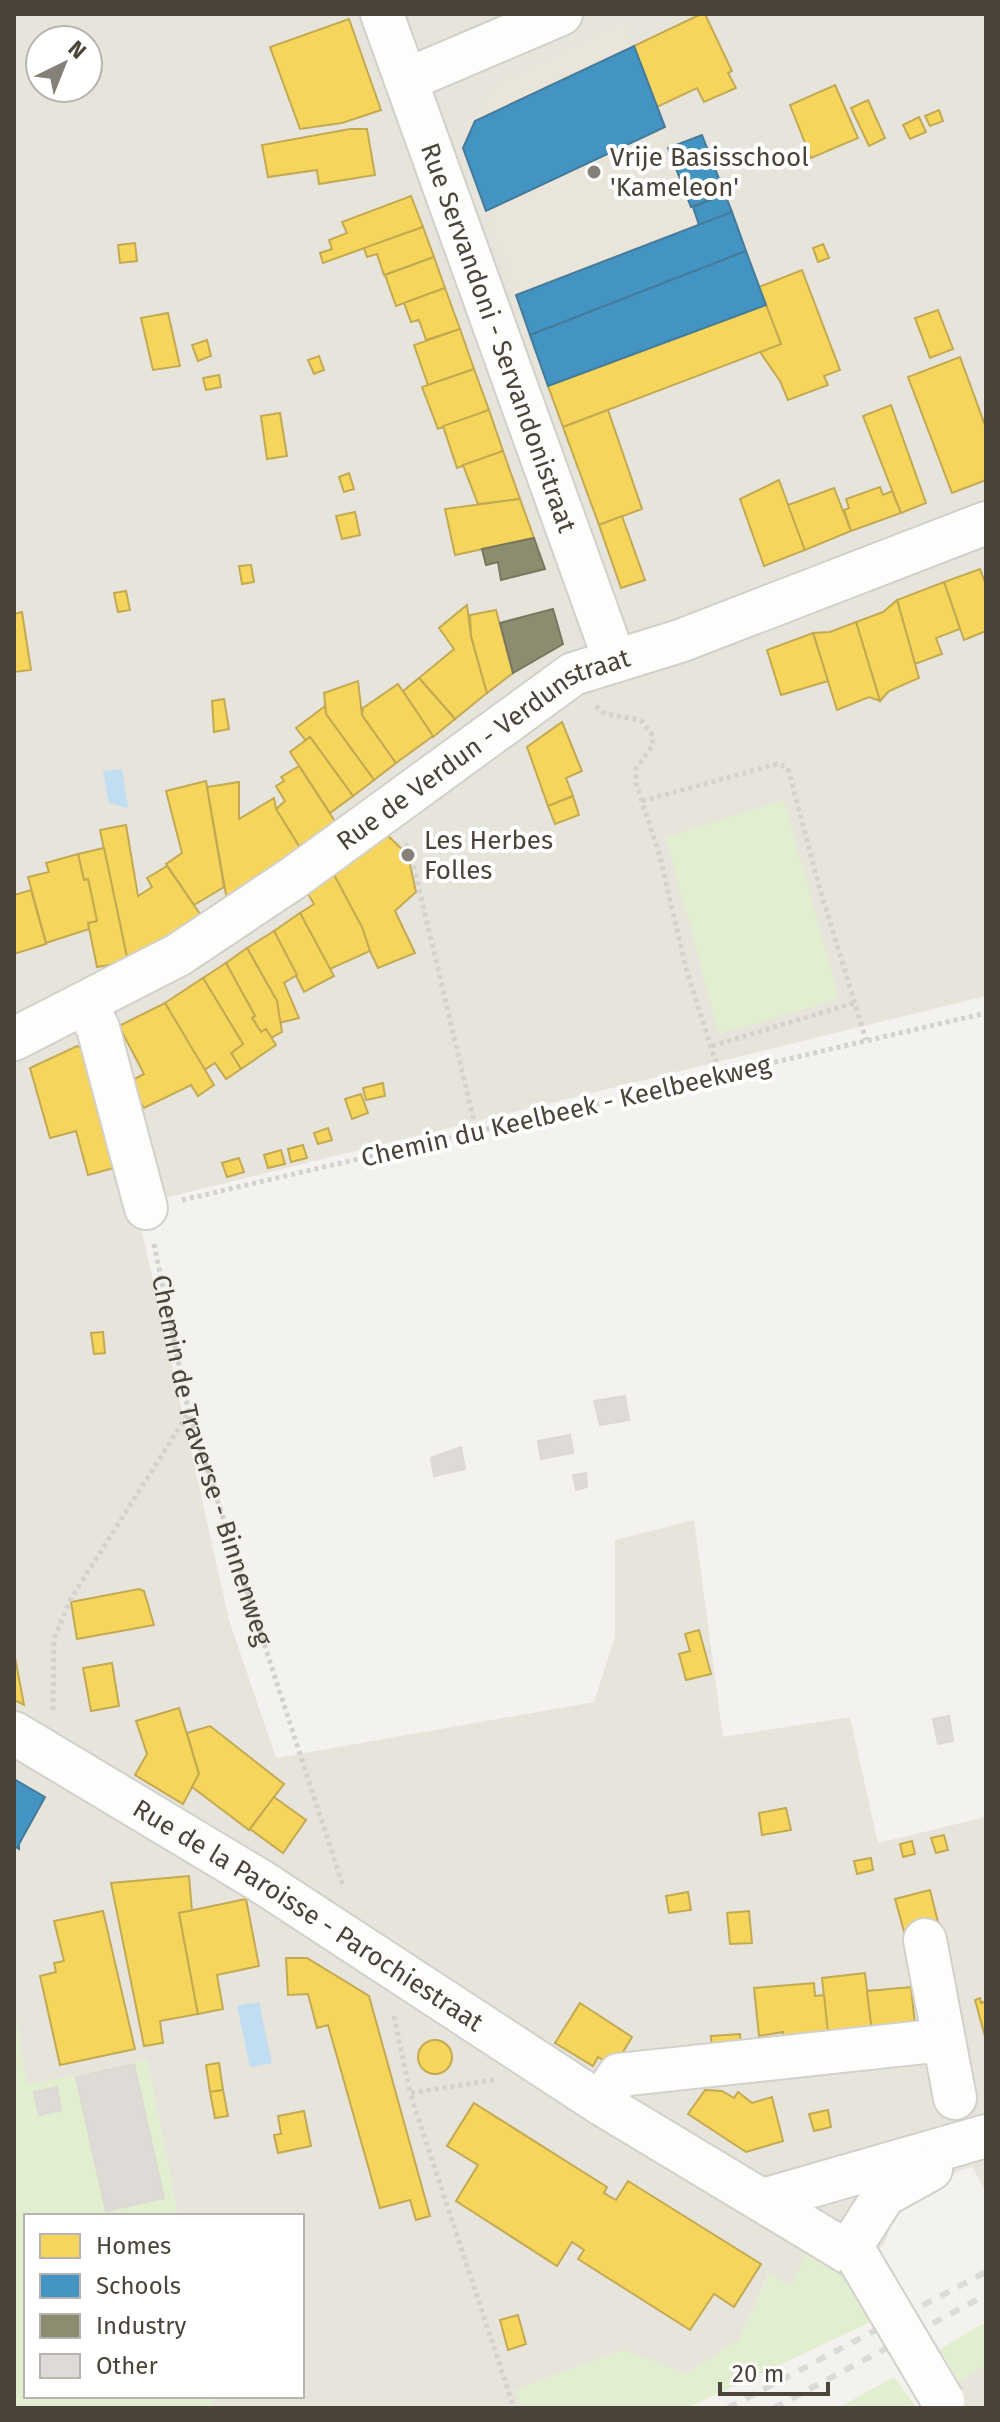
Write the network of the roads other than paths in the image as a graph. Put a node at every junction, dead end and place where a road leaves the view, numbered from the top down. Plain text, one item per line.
1 (382, 14) edge
2 (561, 14) edge
3 (406, 80) junction
4 (986, 523) edge
5 (615, 661) junction
6 (86, 1005) junction
7 (14, 1039) edge
8 (146, 1208) road end
9 (32, 1729) edge
10 (925, 1940) dead end
11 (943, 2040) junction
12 (955, 2098) dead end
13 (600, 2103) junction
14 (986, 2137) edge
15 (763, 2200) junction
16 (854, 2254) junction
17 (946, 2405) edge

1 - 3 street, Rue Servandoni - Servandonistraat
2 - 3 street
3 - 5 street, Rue Servandoni - Servandonistraat
4 - 5 street, Rue de Verdun - Verdunstraat
5 - 6 street, Rue de Verdun - Verdunstraat
6 - 7 street, Rue de Verdun - Verdunstraat
6 - 8 street
9 - 13 street, Rue de la Paroisse - Parochiestraat
10 - 11 street
11 - 12 street
11 - 13 street
13 - 15 street, Rue de la Paroisse - Parochiestraat
14 - 15 street
14 - 16 street
15 - 16 street, Rue de la Paroisse - Parochiestraat
16 - 17 street, Rue de la Paroisse - Parochiestraat, bridge

